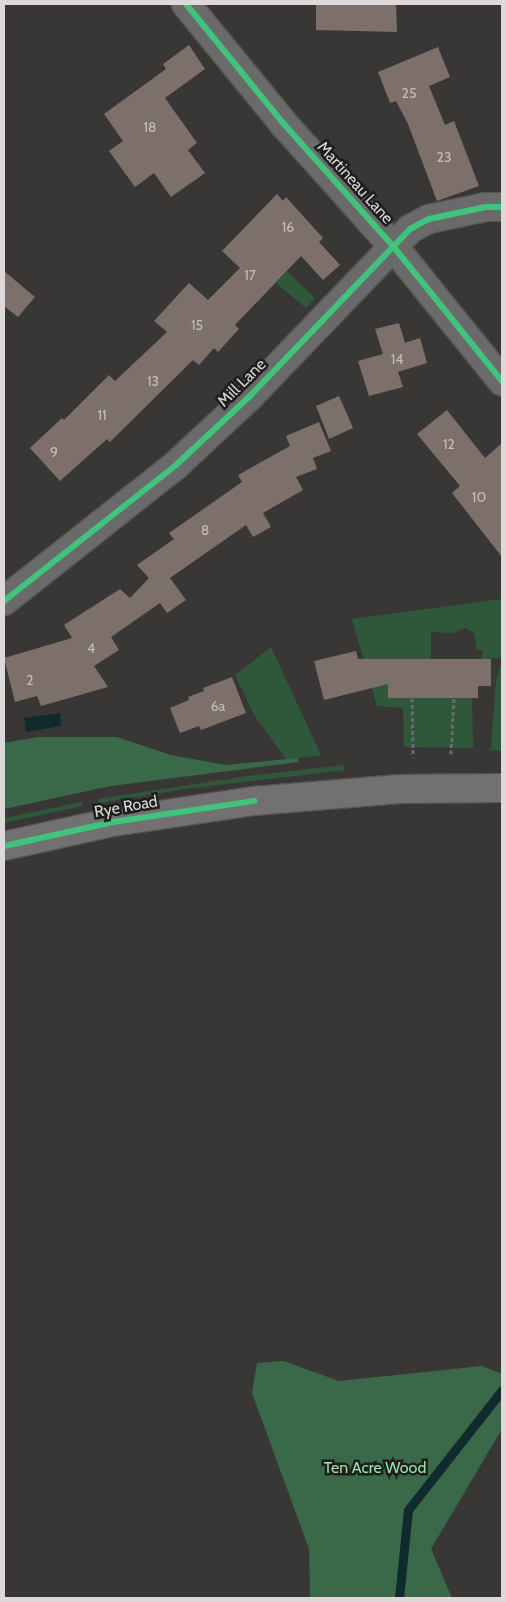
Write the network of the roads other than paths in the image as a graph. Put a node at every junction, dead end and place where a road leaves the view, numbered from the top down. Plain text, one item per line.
1 (186, 4) edge
2 (502, 207) edge
3 (393, 246) junction
4 (502, 381) edge
5 (4, 601) edge
6 (502, 788) edge
7 (4, 846) edge

1 - 3 street, Martineau Lane
2 - 3 street, Mill Lane
3 - 4 street, Martineau Lane
3 - 5 street, Mill Lane
6 - 7 highway, Rye Road

